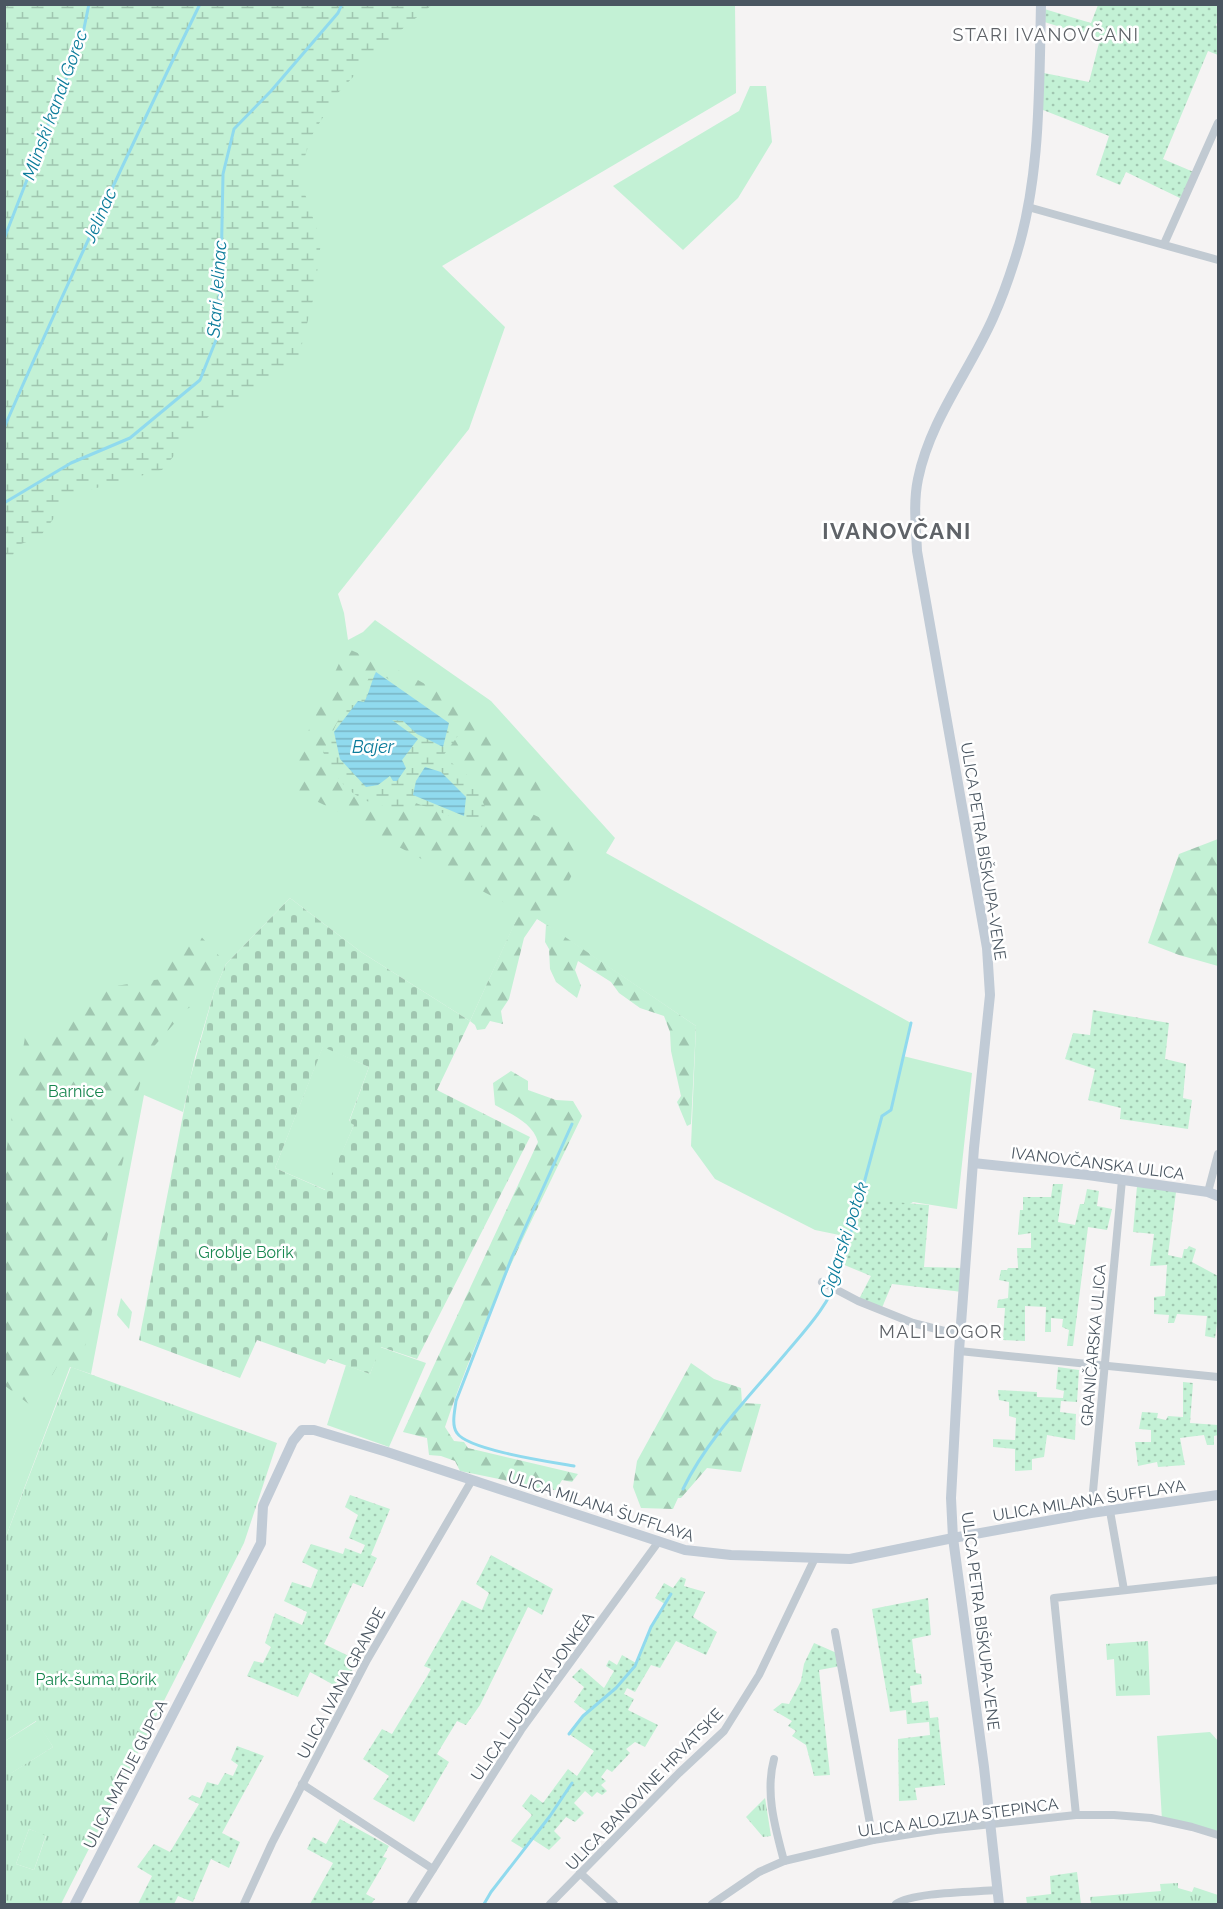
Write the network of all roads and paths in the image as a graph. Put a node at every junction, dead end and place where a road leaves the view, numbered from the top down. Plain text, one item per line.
1 (1041, 4) edge
2 (1218, 123) edge
3 (1028, 207) junction
4 (1164, 244) junction
5 (1218, 260) edge
6 (1218, 1154) edge
7 (973, 1163) junction
8 (1122, 1180) junction
9 (1213, 1194) edge
10 (822, 1282) dead end
11 (960, 1335) junction
12 (959, 1351) junction
13 (1105, 1366) junction
14 (1218, 1377) edge
15 (302, 1430) joint
16 (472, 1480) junction
17 (1218, 1495) edge
18 (1110, 1511) junction
19 (1091, 1514) junction
20 (953, 1538) junction
21 (658, 1541) junction
22 (815, 1558) junction
23 (1218, 1580) edge
24 (1124, 1590) junction
25 (835, 1632) dead end
26 (774, 1759) dead end
27 (303, 1784) junction
28 (1076, 1815) junction
29 (990, 1825) junction
30 (1218, 1835) edge
31 (873, 1840) junction
32 (784, 1861) junction
33 (433, 1869) junction
34 (580, 1873) junction
35 (997, 1890) junction
36 (75, 1905) edge
37 (244, 1905) edge
38 (411, 1905) edge
39 (550, 1905) edge
40 (614, 1905) edge
41 (712, 1905) edge
42 (896, 1905) edge
43 (999, 1905) edge

1 - 3 main road, ULICA PETRA BIŠKUPA-VENE
2 - 4 street
3 - 4 street
3 - 7 main road, ULICA PETRA BIŠKUPA-VENE
4 - 5 street
6 - 9 street
7 - 8 main road, IVANOVČANSKA ULICA
7 - 11 main road, ULICA PETRA BIŠKUPA-VENE
8 - 9 main road, IVANOVČANSKA ULICA
8 - 13 street, GRANIČARSKA ULICA
10 - 11 street
11 - 12 main road, ULICA PETRA BIŠKUPA-VENE
12 - 13 street
12 - 20 main road, ULICA PETRA BIŠKUPA-VENE
13 - 14 street
13 - 19 street, GRANIČARSKA ULICA
15 - 16 main road, ULICA MILANA ŠUFFLAYA
15 - 36 main road, ULICA MATIJE GUPCA
16 - 21 main road, ULICA MILANA ŠUFFLAYA
16 - 27 street, ULICA IVANA GRANĐE
17 - 18 main road, ULICA MILANA ŠUFFLAYA
18 - 19 main road, ULICA MILANA ŠUFFLAYA
18 - 24 street
19 - 20 main road, ULICA MILANA ŠUFFLAYA
20 - 22 main road, ULICA MILANA ŠUFFLAYA
20 - 29 main road, ULICA PETRA BIŠKUPA-VENE
21 - 22 main road, ULICA MILANA ŠUFFLAYA
21 - 33 street, ULICA LJUDEVITA JONKEA
22 - 34 street, ULICA BANOVINE HRVATSKE
23 - 24 street
24 - 28 street
25 - 31 street
26 - 32 street
27 - 33 street
27 - 37 street, ULICA IVANA GRANĐE
28 - 29 street, ULICA ALOJZIJA STEPINCA
28 - 30 street, ULICA ALOJZIJA STEPINCA
29 - 31 street, ULICA ALOJZIJA STEPINCA
29 - 35 main road, ULICA PETRA BIŠKUPA-VENE
31 - 32 street, ULICA ALOJZIJA STEPINCA
32 - 41 street, ULICA ALOJZIJA STEPINCA
33 - 38 street, ULICA LJUDEVITA JONKEA
34 - 39 street, ULICA BANOVINE HRVATSKE
34 - 40 street
35 - 42 street
35 - 43 main road, ULICA PETRA BIŠKUPA-VENE

